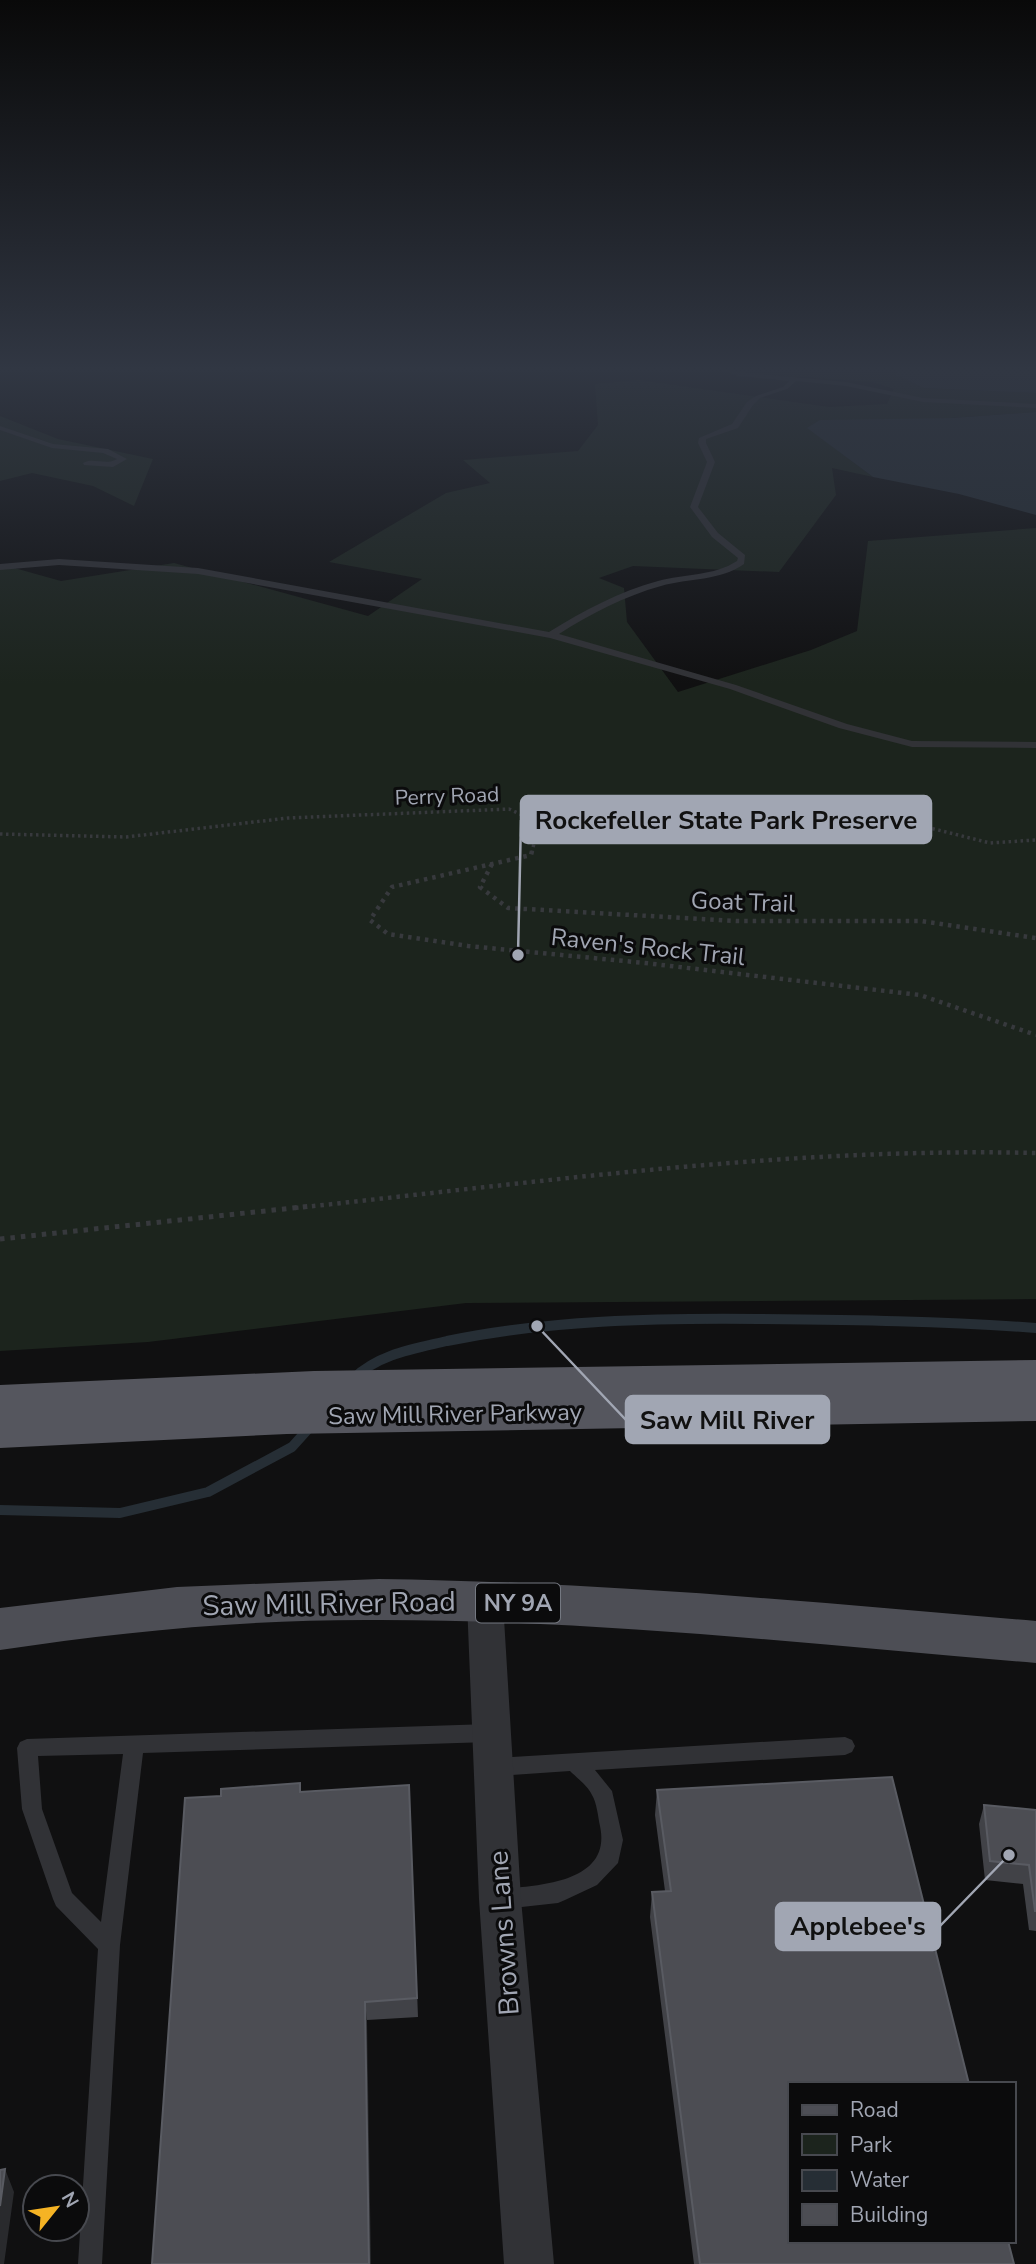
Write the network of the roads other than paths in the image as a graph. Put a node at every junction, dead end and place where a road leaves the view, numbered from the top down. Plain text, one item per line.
1 (707, 473) edge
2 (0, 567) edge
3 (551, 635) junction
4 (1036, 745) edge
5 (1036, 1376) edge
6 (363, 1401) junction
7 (0, 1402) edge
8 (300, 1402) junction
9 (1036, 1404) edge
10 (0, 1431) edge
11 (485, 1602) junction
12 (0, 1629) edge
13 (1036, 1642) edge
14 (134, 1744) junction
15 (845, 1746) dead end
16 (494, 1750) junction
17 (575, 1762) junction
18 (500, 1899) junction
19 (109, 1945) junction
20 (90, 2264) edge
21 (529, 2264) edge

1 - 3 lane
2 - 3 lane
3 - 4 lane
5 - 6 highway, Saw Mill River Parkway
6 - 8 highway, Saw Mill River Parkway
6 - 9 highway, Saw Mill River Parkway
7 - 8 highway, Saw Mill River Parkway
8 - 10 highway, Saw Mill River Parkway
11 - 12 main road, Saw Mill River Road / NY 9A
11 - 13 main road, Saw Mill River Road / NY 9A
11 - 16 street, Browns Lane
14 - 16 lane
14 - 19 lane
14 - 19 lane
15 - 17 lane
16 - 17 lane
16 - 18 street, Browns Lane
17 - 18 lane
18 - 21 street, Browns Lane
19 - 20 lane

